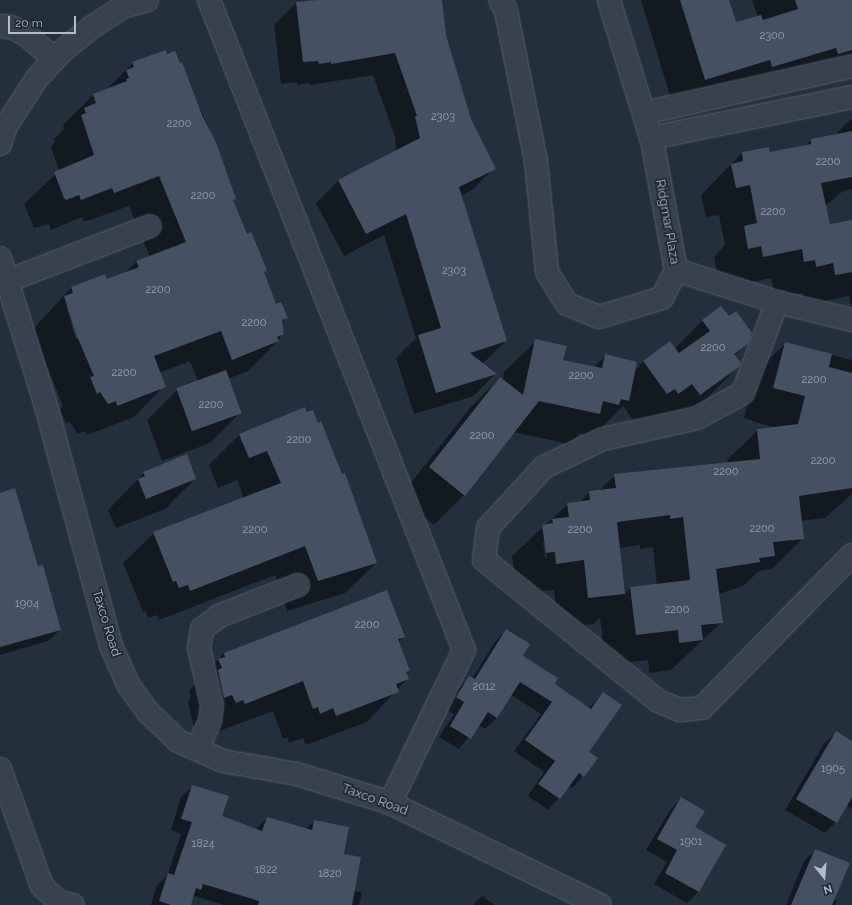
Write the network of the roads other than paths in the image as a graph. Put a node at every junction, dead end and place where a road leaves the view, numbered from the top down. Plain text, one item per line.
1 (147, 0) edge
2 (209, 0) edge
3 (500, 0) edge
4 (609, 0) edge
5 (0, 26) edge
6 (55, 59) junction
7 (852, 66) edge
8 (852, 97) edge
9 (644, 113) junction
10 (651, 138) junction
11 (0, 144) edge
12 (150, 226) dead end
13 (0, 258) edge
14 (676, 270) junction
15 (7, 281) junction
16 (777, 302) junction
17 (852, 320) edge
18 (852, 554) edge
19 (298, 585) dead end
20 (197, 749) junction
21 (0, 769) edge
22 (390, 803) junction
23 (568, 898) edge
24 (73, 905) edge
25 (600, 905) edge

1 - 6 street
2 - 22 street
3 - 14 street, Ridgmar Plaza
4 - 9 street, Ridgmar Plaza
5 - 6 street
6 - 11 street
7 - 9 street
8 - 10 street
9 - 10 street, Ridgmar Plaza
10 - 14 street, Ridgmar Plaza
12 - 15 street
13 - 15 street, Taxco Road
14 - 16 street
15 - 20 street, Taxco Road
16 - 17 street
16 - 18 street
19 - 20 street
20 - 22 street, Taxco Road
21 - 24 street
22 - 23 street, Taxco Road
23 - 25 street, Taxco Road

